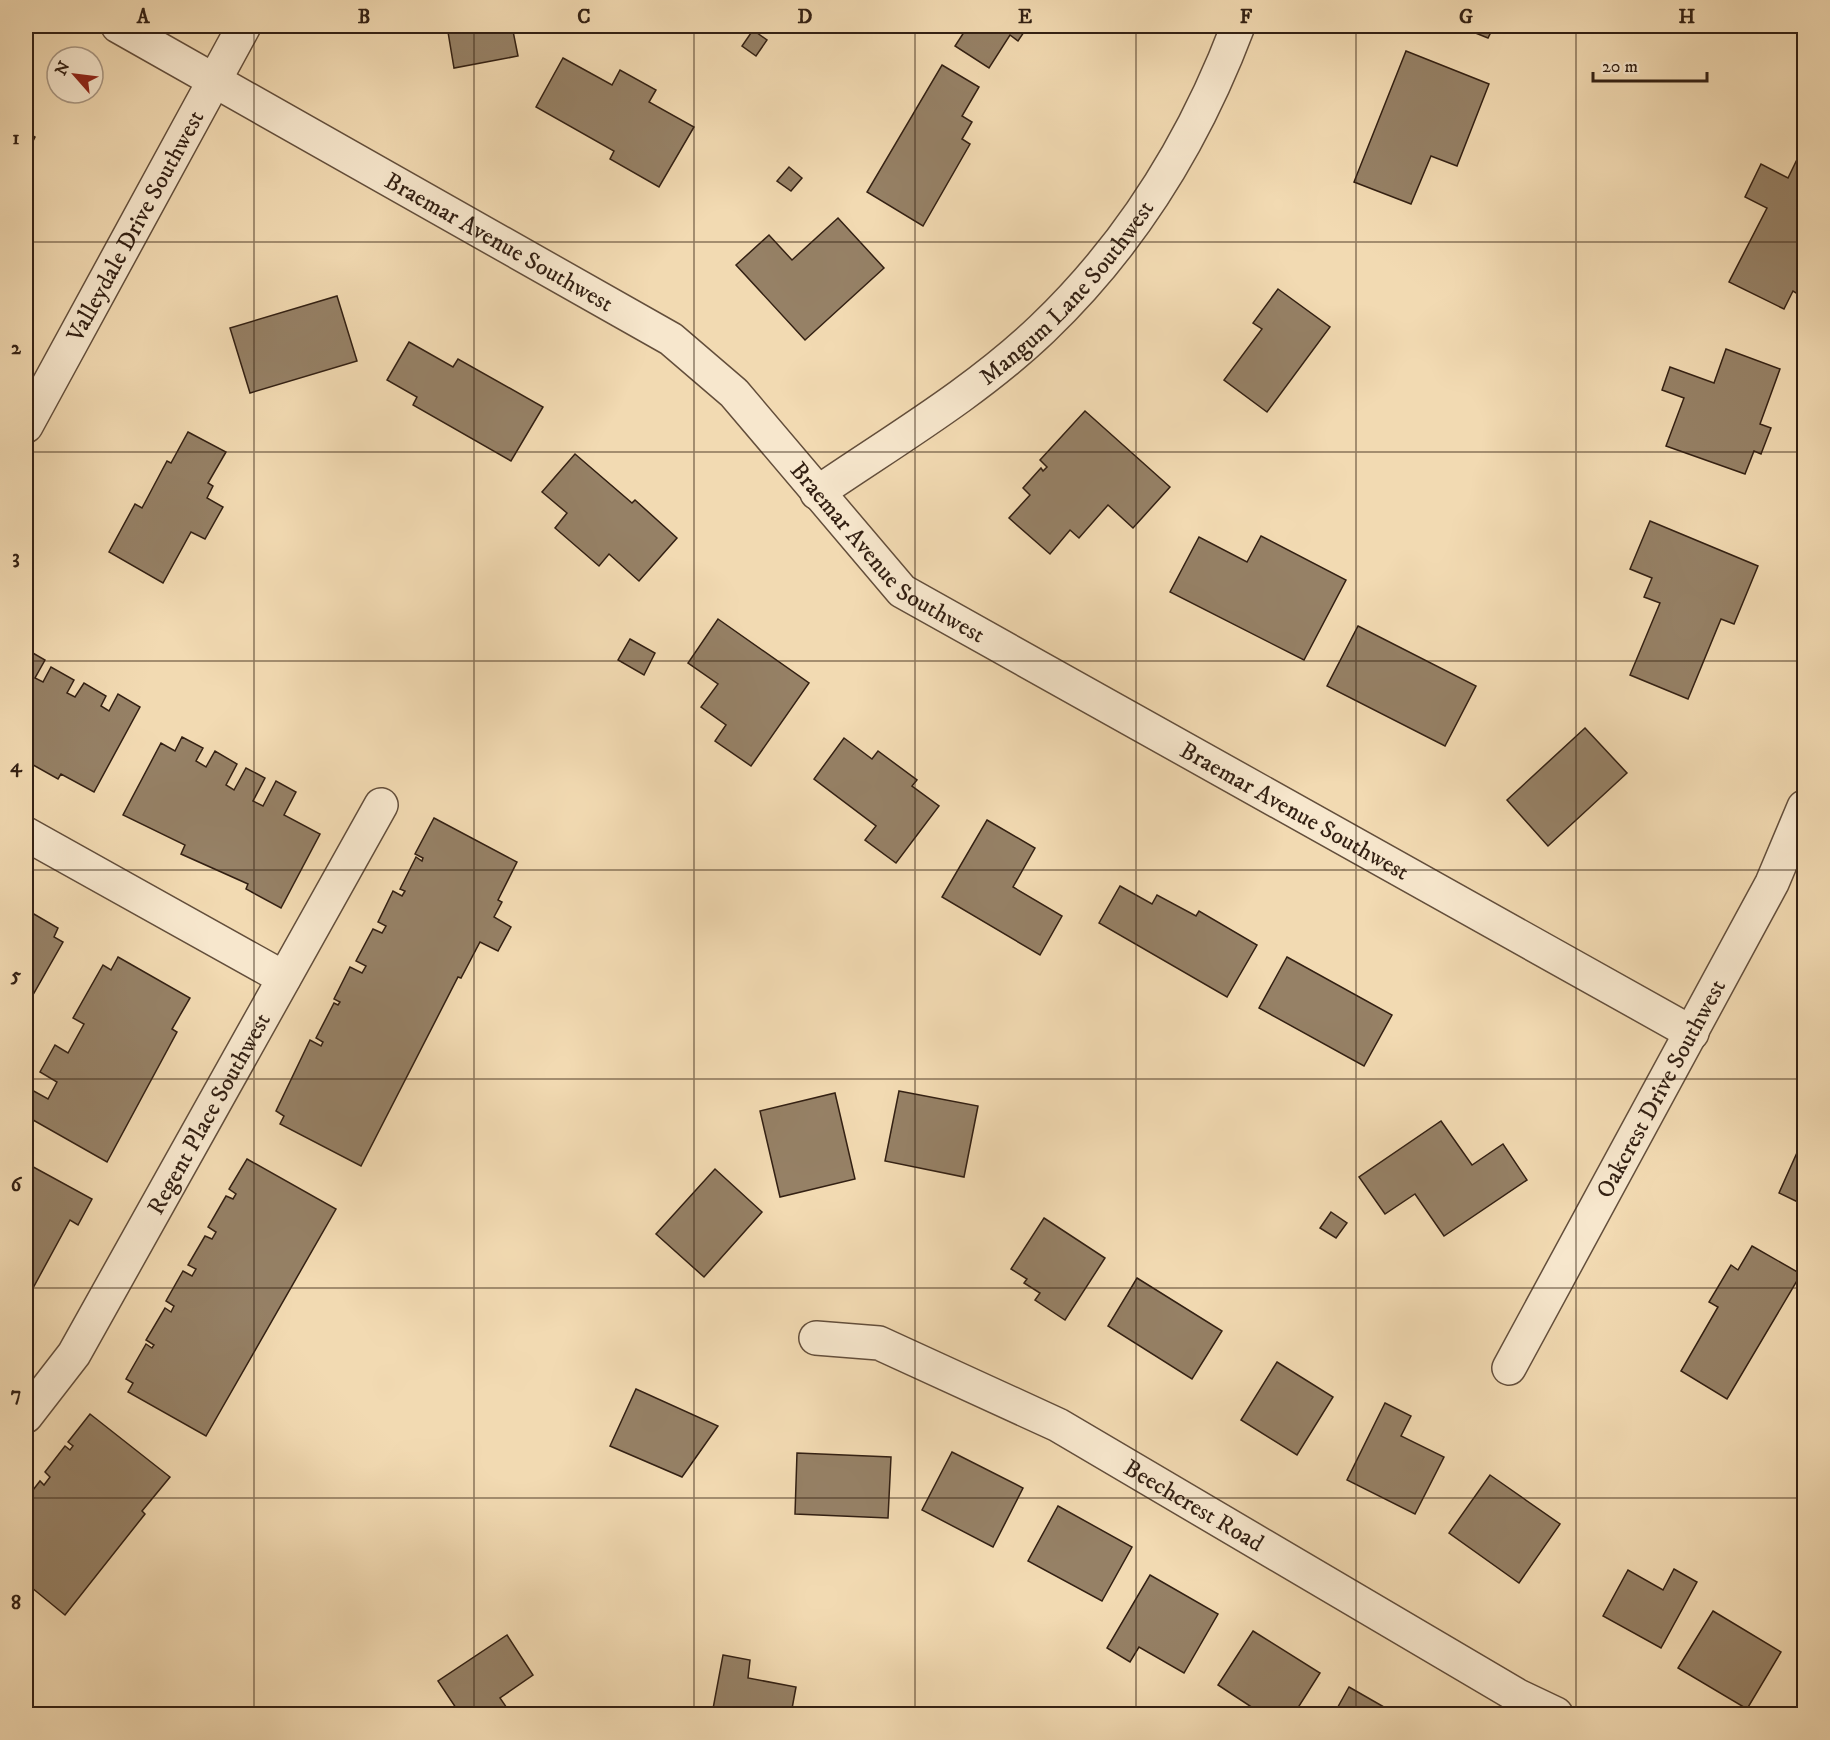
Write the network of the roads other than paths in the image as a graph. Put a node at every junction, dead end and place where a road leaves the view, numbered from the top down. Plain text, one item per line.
1 (118, 26) edge
2 (244, 26) edge
3 (1238, 26) edge
4 (215, 79) junction
5 (26, 426) edge
6 (817, 493) junction
7 (381, 805) dead end
8 (1804, 807) edge
9 (26, 834) edge
10 (284, 978) junction
11 (1692, 1033) junction
12 (816, 1338) dead end
13 (1509, 1368) dead end
14 (26, 1416) edge
15 (1513, 1705) edge
16 (1556, 1714) edge

1 - 4 street, Braemar Avenue Southwest
2 - 4 street, Valleydale Drive Southwest
3 - 6 street, Mangum Lane Southwest
4 - 5 street, Valleydale Drive Southwest
4 - 6 street, Braemar Avenue Southwest
6 - 11 street, Braemar Avenue Southwest
7 - 10 street, Regent Place Southwest
8 - 11 street, Oakcrest Drive Southwest
9 - 10 street
10 - 14 street, Regent Place Southwest
11 - 13 street, Oakcrest Drive Southwest
12 - 15 street, Beechcrest Road
15 - 16 street, Beechcrest Road

